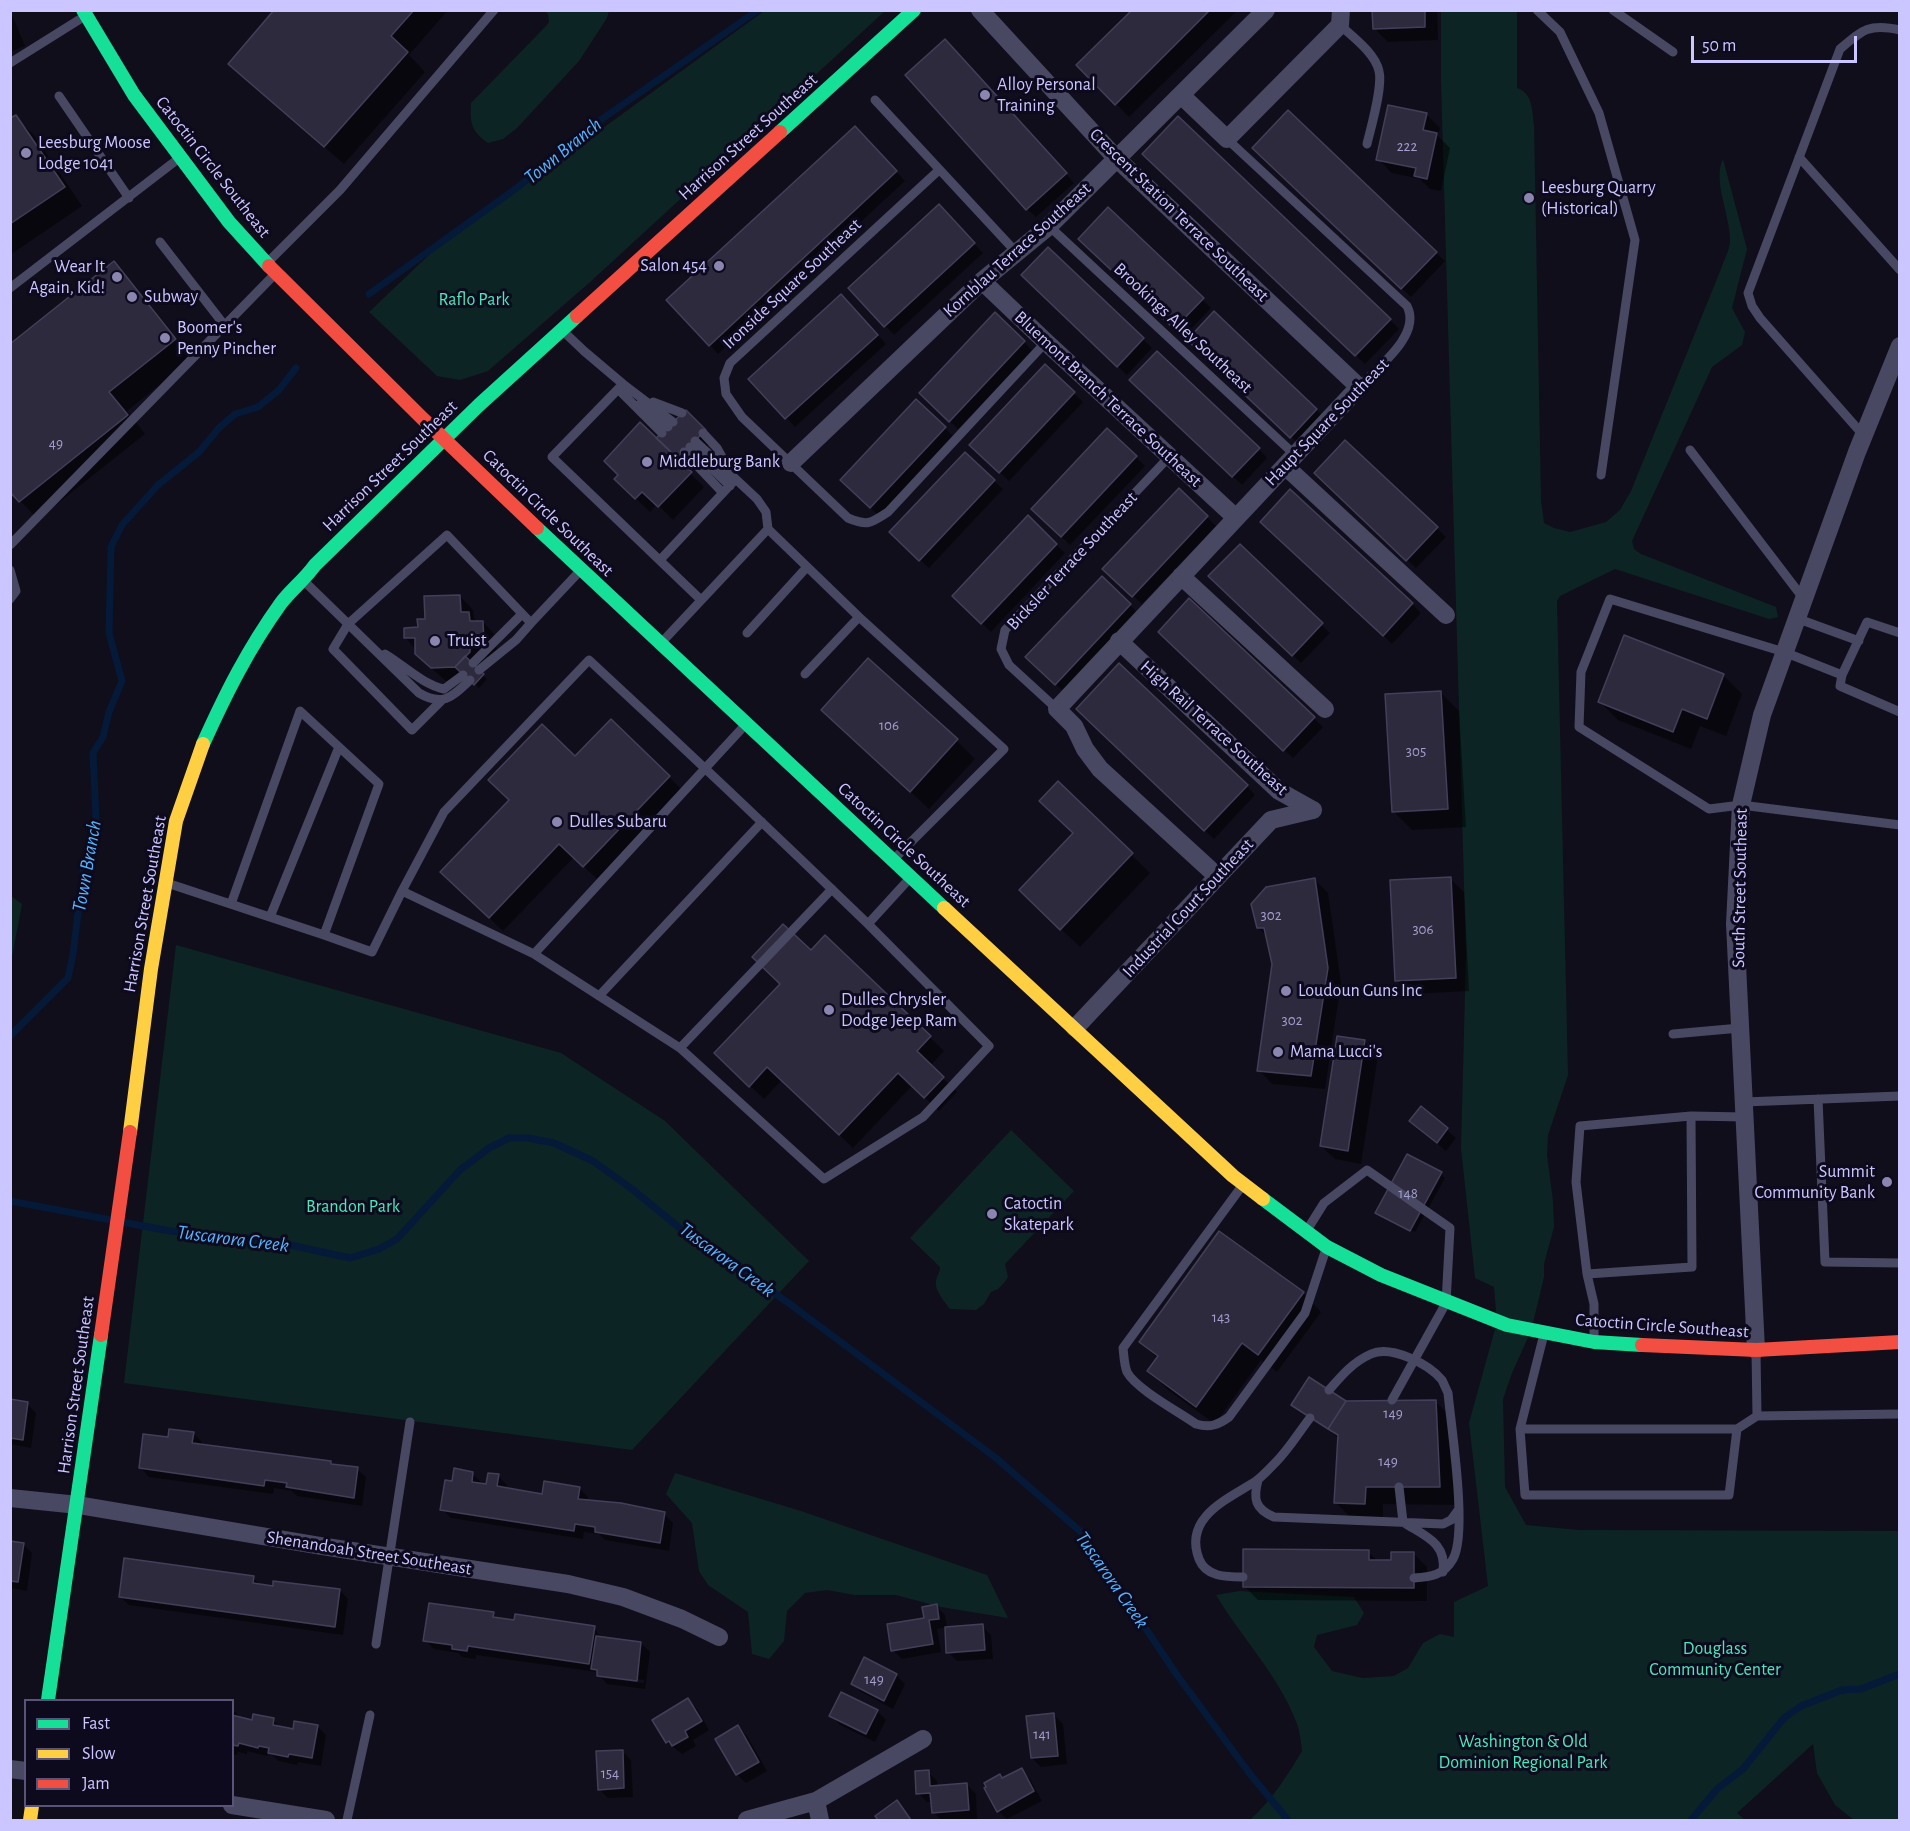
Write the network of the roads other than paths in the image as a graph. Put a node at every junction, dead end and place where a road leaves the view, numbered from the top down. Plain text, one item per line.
1 (494, 10) edge
2 (914, 10) edge
3 (980, 10) edge
4 (1266, 10) edge
5 (1537, 10) edge
6 (1613, 10) edge
7 (88, 12) edge
8 (1341, 18) edge
9 (1899, 30) edge
10 (1673, 52) dead end
11 (10, 63) edge
12 (1181, 95) junction
13 (59, 96) dead end
14 (875, 100) dead end
15 (1227, 139) junction
16 (1367, 144) dead end
17 (1799, 157) junction
18 (180, 158) junction
19 (1116, 158) junction
20 (939, 170) junction
21 (129, 198) junction
22 (1049, 226) junction
23 (160, 242) dead end
24 (1016, 252) junction
25 (271, 268) junction
26 (1899, 270) edge
27 (982, 281) junction
28 (10, 288) edge
29 (225, 326) junction
30 (562, 330) junction
31 (1046, 342) junction
32 (1899, 346) edge
33 (620, 386) junction
34 (1359, 387) junction
35 (641, 397) junction
36 (682, 413) dead end
37 (703, 433) dead end
38 (1864, 436) junction
39 (444, 439) junction
40 (1690, 450) dead end
41 (1169, 457) junction
42 (1290, 460) junction
43 (791, 463) junction
44 (1601, 475) dead end
45 (729, 486) junction
46 (1235, 517) junction
47 (768, 529) junction
48 (10, 545) edge
49 (660, 560) junction
50 (807, 567) junction
51 (10, 570) edge
52 (581, 570) junction
53 (1181, 576) junction
54 (304, 580) junction
55 (10, 598) edge
56 (1803, 598) junction
57 (700, 599) junction
58 (522, 614) junction
59 (1446, 615) dead end
60 (860, 617) junction
61 (1796, 618) junction
62 (531, 623) junction
63 (348, 624) junction
64 (747, 633) dead end
65 (1899, 633) edge
66 (1119, 641) junction
67 (1859, 641) junction
68 (660, 644) junction
69 (373, 647) junction
70 (1784, 652) junction
71 (805, 674) dead end
72 (1842, 675) junction
73 (441, 700) junction
74 (1057, 709) junction
75 (1325, 709) dead end
76 (1899, 712) edge
77 (747, 724) junction
78 (339, 747) junction
79 (705, 769) junction
80 (1741, 805) junction
81 (1313, 810) joint
82 (762, 822) junction
83 (1899, 825) edge
84 (894, 860) junction
85 (1217, 876) junction
86 (912, 877) junction
87 (165, 882) junction
88 (832, 889) junction
89 (402, 891) junction
90 (231, 904) junction
91 (270, 917) junction
92 (868, 924) junction
93 (324, 935) junction
94 (534, 954) junction
95 (600, 996) junction
96 (1076, 1028) junction
97 (1740, 1028) junction
98 (1673, 1034) dead end
99 (680, 1048) junction
100 (1899, 1096) edge
101 (1818, 1099) junction
102 (1744, 1109) junction
103 (1691, 1116) junction
104 (1243, 1184) junction
105 (1305, 1232) junction
106 (1327, 1247) junction
107 (1899, 1263) edge
108 (1587, 1274) junction
109 (1446, 1303) junction
110 (1545, 1334) junction
111 (1594, 1342) junction
112 (1899, 1342) edge
113 (1756, 1350) junction
114 (1416, 1359) junction
115 (1329, 1390) dead end
116 (1392, 1400) dead end
117 (1899, 1414) edge
118 (1757, 1416) junction
119 (1310, 1418) dead end
120 (410, 1422) dead end
121 (1520, 1429) junction
122 (1737, 1429) junction
123 (1258, 1480) junction
124 (1399, 1487) dead end
125 (10, 1498) edge
126 (78, 1505) junction
127 (1459, 1509) junction
128 (1403, 1522) junction
129 (389, 1556) junction
130 (1443, 1572) junction
131 (1243, 1576) dead end
132 (1414, 1578) dead end
133 (719, 1637) dead end
134 (376, 1644) dead end
135 (48, 1699) edge
136 (370, 1715) dead end
137 (923, 1739) dead end
138 (816, 1801) junction
139 (234, 1805) edge
140 (326, 1821) edge
141 (347, 1821) edge
142 (747, 1821) edge
143 (820, 1821) edge

1 - 25 lane
2 - 30 main road, Harrison Street Southeast
3 - 19 street, Crescent Station Terrace Southeast
4 - 12 street, Kornblau Terrace Southeast
5 - 44 lane
6 - 10 lane
7 - 11 lane
7 - 18 main road, Catoctin Circle Southeast
8 - 15 street
8 - 16 lane
9 - 17 lane
12 - 15 street
12 - 19 street, Kornblau Terrace Southeast
13 - 21 lane
14 - 20 lane
15 - 34 lane, Haupt Square Southeast
17 - 26 lane
17 - 38 lane
18 - 21 lane
18 - 25 main road, Catoctin Circle Southeast
19 - 22 street, Kornblau Terrace Southeast
19 - 34 street, Crescent Station Terrace Southeast
20 - 24 lane
20 - 43 lane, Ironside Square Southeast
21 - 28 lane
22 - 24 street, Kornblau Terrace Southeast
22 - 42 lane, Brookings Alley Southeast
23 - 29 lane
24 - 27 street, Kornblau Terrace Southeast
25 - 29 lane
25 - 39 main road, Catoctin Circle Southeast
27 - 31 street, Bluemont Branch Terrace Southeast
27 - 43 street, Kornblau Terrace Southeast
29 - 48 lane
30 - 33 lane
30 - 39 main road, Harrison Street Southeast
31 - 41 street, Bluemont Branch Terrace Southeast
31 - 43 lane, Ironside Square Southeast
32 - 38 street, South Street Southeast
33 - 35 lane
33 - 35 lane
33 - 49 lane
34 - 42 street, Haupt Square Southeast
35 - 36 lane
37 - 45 lane
38 - 56 street, South Street Southeast
39 - 52 main road, Catoctin Circle Southeast
39 - 54 main road, Harrison Street Southeast
40 - 56 lane
41 - 46 street, Bluemont Branch Terrace Southeast
41 - 74 lane, Bicksler Terrace Southeast
42 - 46 street, Haupt Square Southeast
42 - 59 street
45 - 45 lane
45 - 47 lane
45 - 49 lane
46 - 53 street, Haupt Square Southeast
47 - 50 lane
47 - 57 lane
49 - 57 lane
50 - 60 lane
50 - 64 lane
51 - 55 lane
52 - 62 lane
52 - 68 main road, Catoctin Circle Southeast
53 - 66 street, Haupt Square Southeast
53 - 75 street
54 - 63 lane
54 - 87 main road, Harrison Street Southeast
56 - 61 street, South Street Southeast
57 - 68 lane
58 - 62 lane
58 - 62 lane
58 - 63 lane
60 - 71 lane
60 - 84 lane
61 - 67 lane
61 - 70 street, South Street Southeast
63 - 69 lane
63 - 73 lane
65 - 67 lane
66 - 74 street, Haupt Square Southeast
66 - 81 street, High Rail Terrace Southeast
67 - 72 lane
68 - 77 main road, Catoctin Circle Southeast
69 - 73 lane
69 - 73 lane
70 - 72 lane
70 - 80 street, South Street Southeast
70 - 80 lane
72 - 76 lane
74 - 85 street, Bicksler Terrace Southeast
77 - 79 lane
77 - 84 main road, Catoctin Circle Southeast
78 - 90 lane
78 - 91 lane
78 - 93 lane
79 - 82 lane
79 - 89 lane
79 - 94 lane
80 - 83 lane
80 - 97 street, South Street Southeast
81 - 85 street, Industrial Court Southeast
82 - 88 lane
82 - 95 lane
84 - 86 main road, Catoctin Circle Southeast
85 - 96 street, Industrial Court Southeast
86 - 92 lane
86 - 96 main road, Catoctin Circle Southeast
87 - 90 lane
87 - 126 main road, Harrison Street Southeast
88 - 92 lane
88 - 99 lane
89 - 93 lane
89 - 94 lane
90 - 91 lane
91 - 93 lane
92 - 99 lane
94 - 95 lane
95 - 99 lane
96 - 104 main road, Catoctin Circle Southeast
97 - 98 lane
97 - 102 street, South Street Southeast
100 - 101 lane
101 - 102 lane
101 - 107 lane
102 - 103 lane
102 - 113 street, South Street Southeast
103 - 108 lane
103 - 108 lane
104 - 105 main road, Catoctin Circle Southeast
104 - 106 lane
105 - 106 main road, Catoctin Circle Southeast
105 - 109 lane
106 - 109 main road, Catoctin Circle Southeast
108 - 111 lane
109 - 110 main road, Catoctin Circle Southeast
109 - 114 lane
110 - 111 main road, Catoctin Circle Southeast
110 - 121 lane
111 - 113 main road, Catoctin Circle Southeast
112 - 113 main road, Catoctin Circle Southeast
113 - 118 lane
114 - 115 lane
114 - 116 lane
114 - 127 lane
117 - 118 lane
118 - 122 lane
119 - 123 lane
120 - 129 lane
121 - 122 lane
121 - 122 lane
123 - 128 lane
123 - 131 lane
124 - 128 lane
125 - 126 street, Shenandoah Street Southeast
126 - 129 street, Shenandoah Street Southeast
126 - 135 main road, Harrison Street Southeast
127 - 128 lane
127 - 130 lane
128 - 130 lane
129 - 133 street, Shenandoah Street Southeast
129 - 134 lane
130 - 132 lane
136 - 141 lane
137 - 138 street
138 - 142 street
138 - 143 street
139 - 140 street

